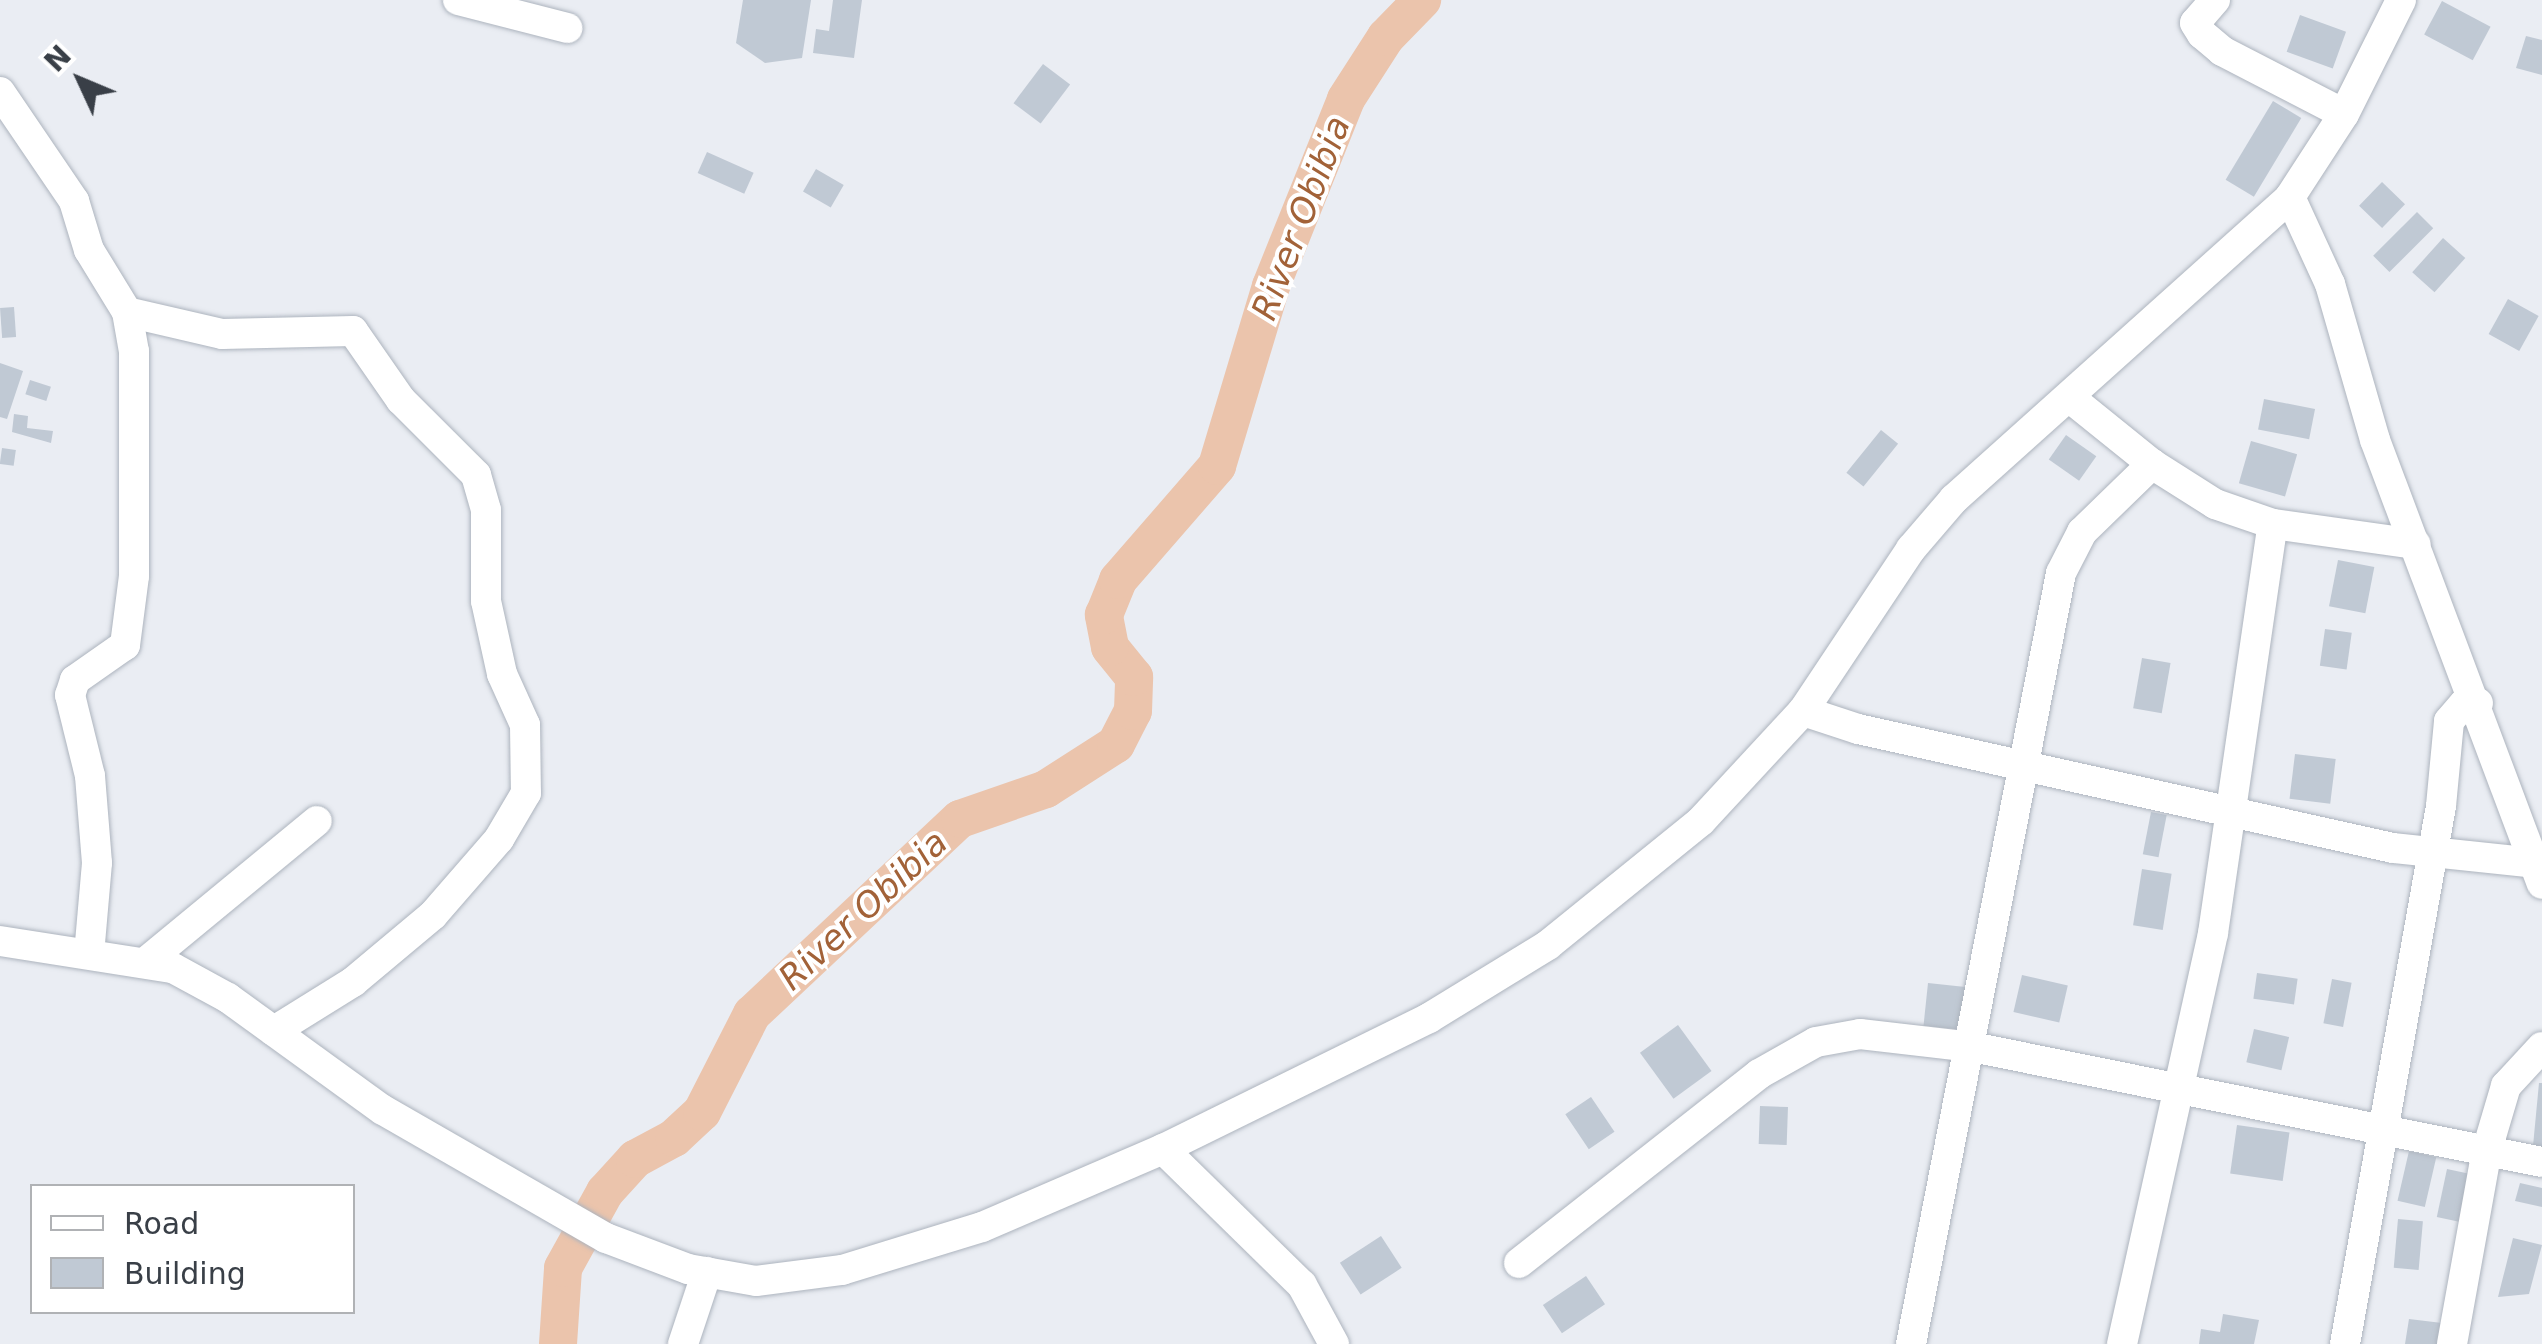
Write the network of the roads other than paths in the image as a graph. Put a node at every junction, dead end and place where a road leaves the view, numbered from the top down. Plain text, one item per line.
1 (2401, 0) edge
2 (471, 1) edge
3 (2198, 8) edge
4 (567, 28) dead end
5 (0, 92) edge
6 (2344, 114) junction
7 (2290, 197) junction
8 (128, 312) junction
9 (2069, 397) junction
10 (2152, 464) junction
11 (2273, 524) junction
12 (2416, 544) junction
13 (2478, 703) junction
14 (1803, 712) junction
15 (2028, 766) junction
16 (2235, 808) junction
17 (317, 821) dead end
18 (2432, 848) junction
19 (2539, 873) edge
20 (0, 941) edge
21 (90, 954) junction
22 (148, 961) junction
23 (274, 1030) junction
24 (1972, 1047) junction
25 (2542, 1047) edge
26 (2174, 1092) junction
27 (2380, 1127) junction
28 (1164, 1149) junction
29 (2488, 1150) junction
30 (2542, 1162) edge
31 (1520, 1262) dead end
32 (707, 1272) junction
33 (683, 1344) edge
34 (1334, 1344) edge
35 (1911, 1344) edge
36 (2122, 1344) edge
37 (2346, 1344) edge
38 (2452, 1344) edge

1 - 6 street
2 - 4 street
3 - 6 street
5 - 8 street
6 - 7 street
7 - 9 street
7 - 12 street
8 - 21 street
8 - 23 street
9 - 10 street
9 - 14 street
10 - 11 street
10 - 15 street
11 - 12 street
11 - 16 street
12 - 13 street
13 - 18 street
13 - 19 street
14 - 15 street
14 - 28 street
15 - 16 street
15 - 24 street
16 - 18 street
16 - 26 street
17 - 22 street
18 - 19 street
18 - 27 street
20 - 21 street
21 - 22 street
22 - 23 street
23 - 32 street
24 - 26 street
24 - 31 street
24 - 35 street
25 - 29 street
26 - 27 street
26 - 36 street
27 - 29 street
27 - 37 street
28 - 32 street
28 - 34 street
29 - 30 street
29 - 38 street
32 - 33 street

